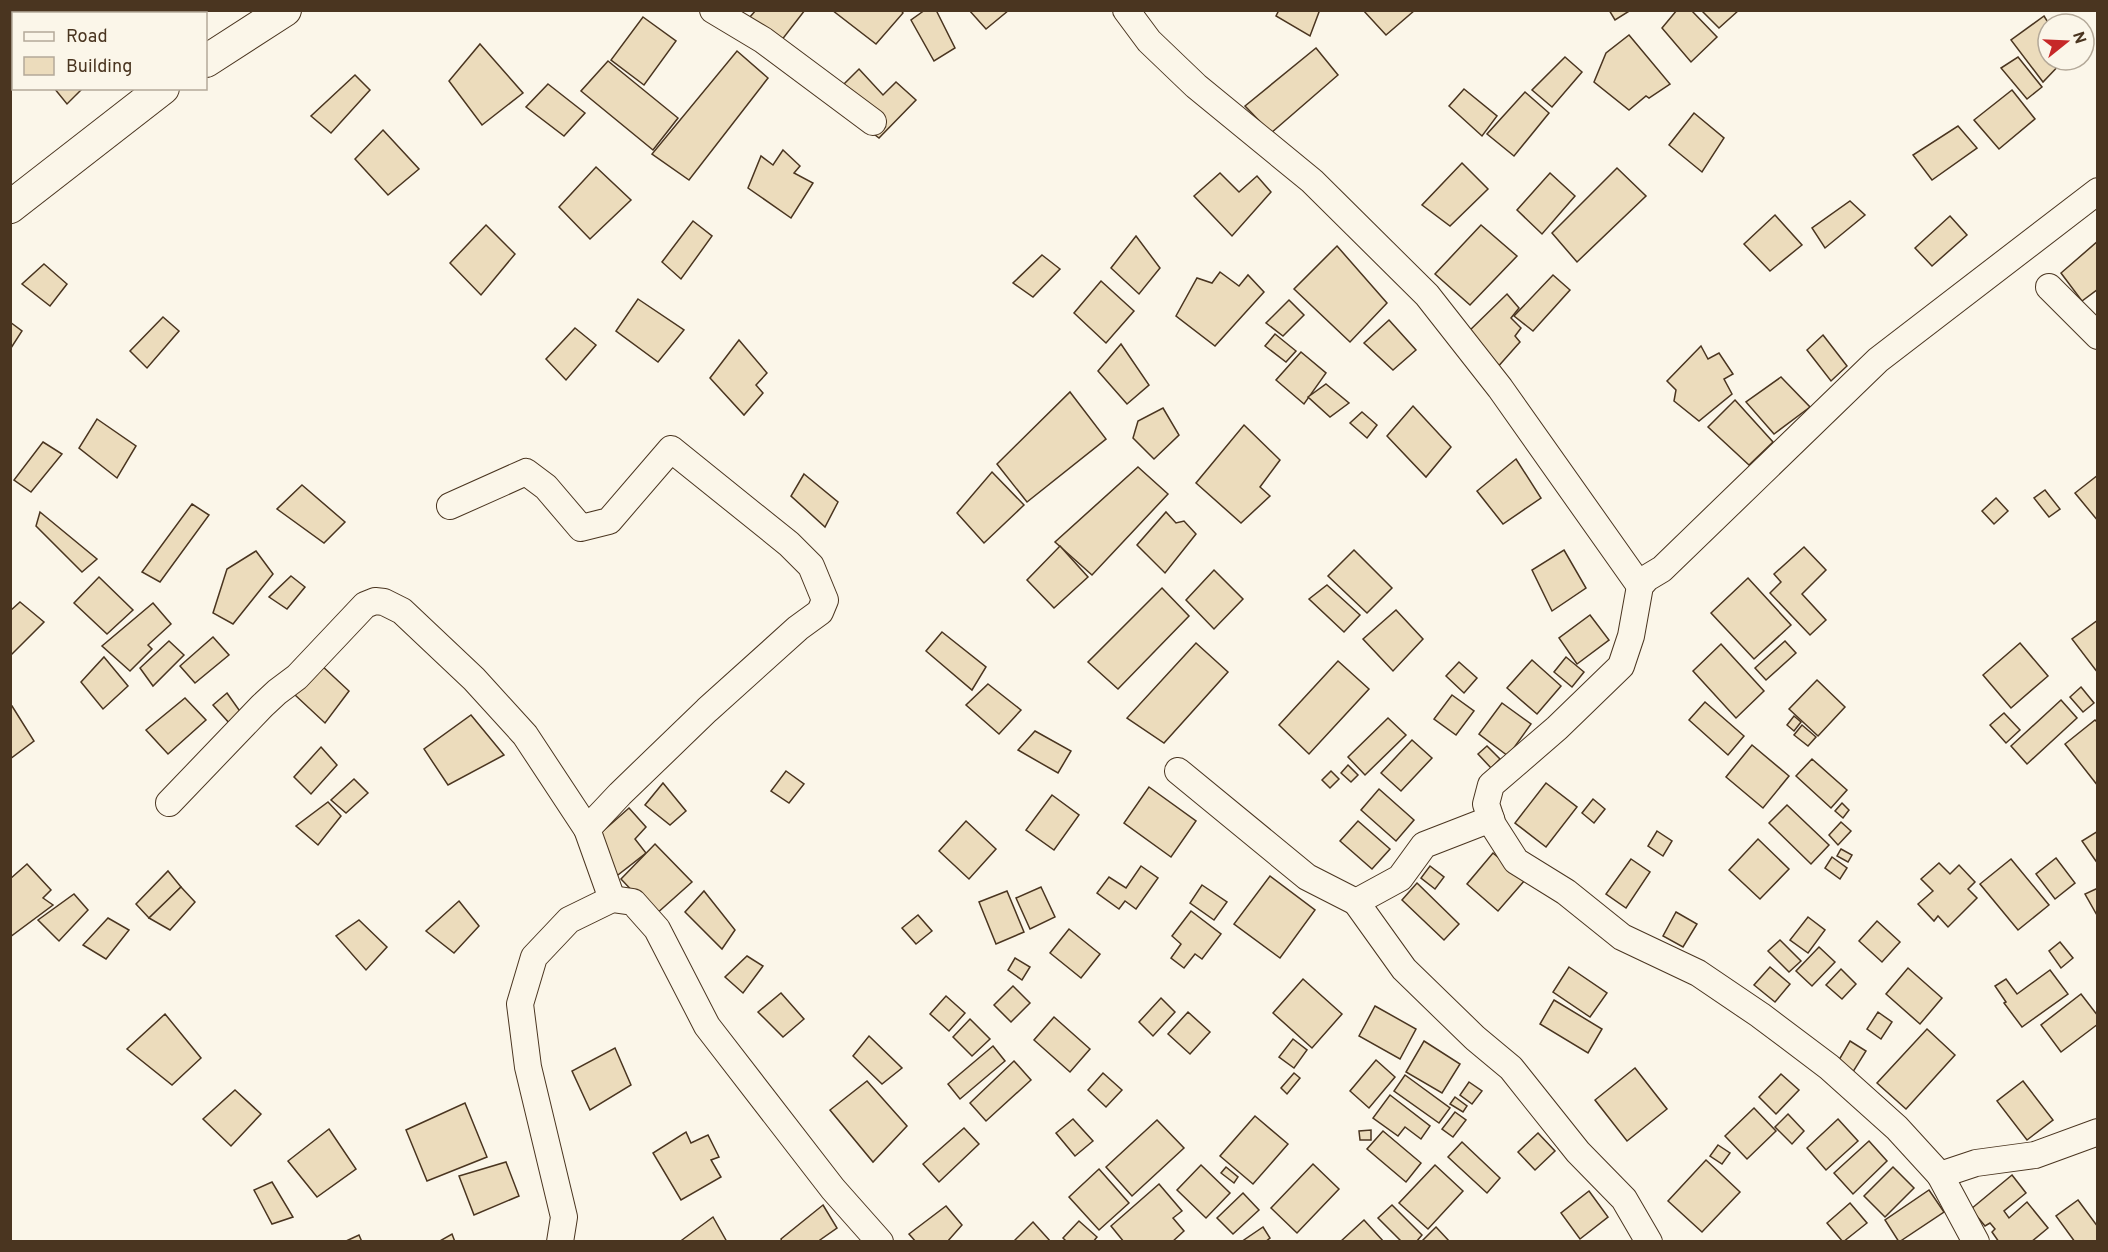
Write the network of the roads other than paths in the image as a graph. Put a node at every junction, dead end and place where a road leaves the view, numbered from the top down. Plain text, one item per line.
1 (285, 10) edge
2 (713, 10) edge
3 (1126, 10) edge
4 (207, 60) edge
5 (160, 90) edge
6 (873, 122) dead end
7 (2097, 191) edge
8 (10, 207) edge
9 (2049, 287) dead end
10 (2097, 336) edge
11 (450, 506) dead end
12 (1640, 586) junction
13 (1178, 771) dead end
14 (170, 803) dead end
15 (1491, 819) junction
16 (587, 829) junction
17 (612, 900) junction
18 (1356, 902) junction
19 (2097, 1132) edge
20 (1940, 1175) junction
21 (560, 1242) edge
22 (880, 1242) edge
23 (1649, 1242) edge
24 (1976, 1242) edge

1 - 4 street
2 - 6 street
3 - 12 street
5 - 8 street
7 - 12 street
9 - 10 street
11 - 16 street
12 - 15 street
13 - 18 street
14 - 16 street
15 - 18 street
15 - 20 street
16 - 17 street
17 - 21 street
17 - 22 street
18 - 23 street
19 - 20 street
20 - 24 street

